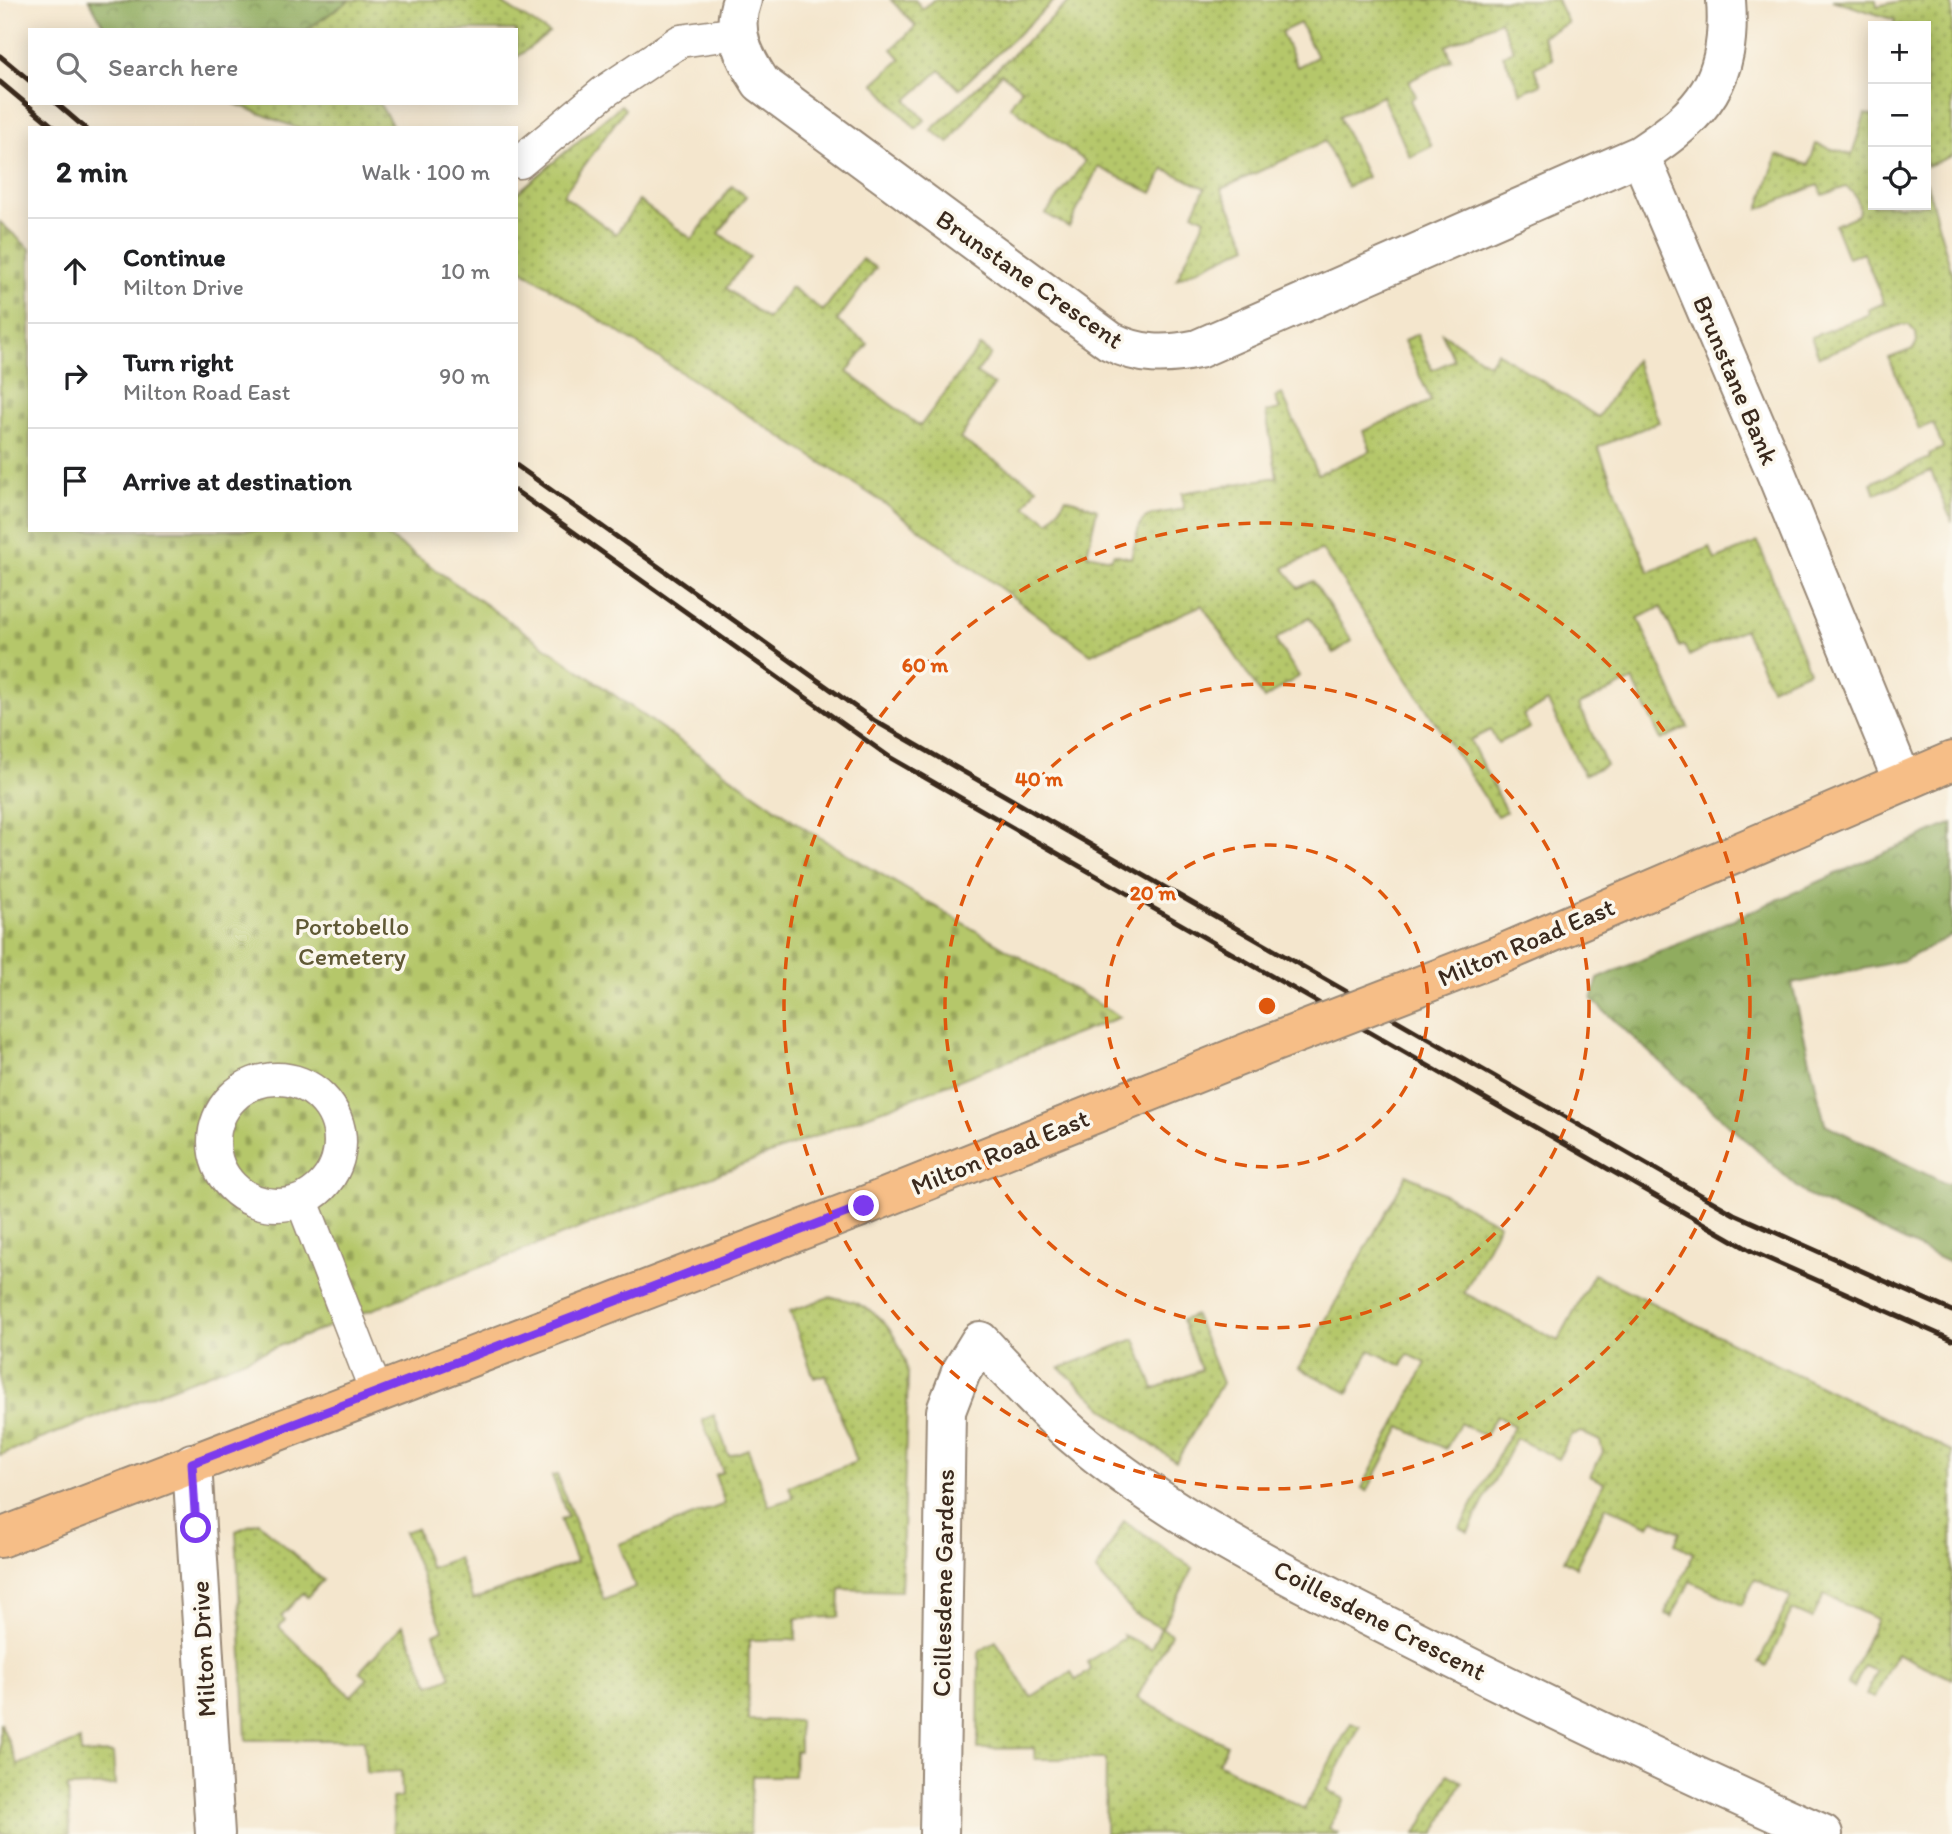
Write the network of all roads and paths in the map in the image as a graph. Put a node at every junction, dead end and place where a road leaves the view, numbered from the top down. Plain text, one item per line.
1 (1726, 0) edge
2 (740, 17) edge
3 (1640, 155) junction
4 (520, 162) dead end
5 (1952, 761) edge
6 (1903, 782) junction
7 (302, 1201) junction
8 (980, 1341) joint
9 (377, 1394) junction
10 (192, 1463) junction
11 (0, 1538) edge
12 (1762, 1821) edge
13 (215, 1834) edge
14 (939, 1834) edge
15 (1824, 1834) edge

1 - 3 street
2 - 3 street, Brunstane Crescent
2 - 4 lane
3 - 6 street, Brunstane Bank
5 - 6 main road, Milton Road East
6 - 9 main road, Milton Road East, bridge
7 - 7 lane
7 - 9 lane
8 - 12 street, Coillesdene Crescent
8 - 14 street, Coillesdene Gardens
9 - 10 main road, Milton Road East
10 - 11 main road, Milton Road East
10 - 13 street, Milton Drive
12 - 15 street, Coillesdene Crescent

